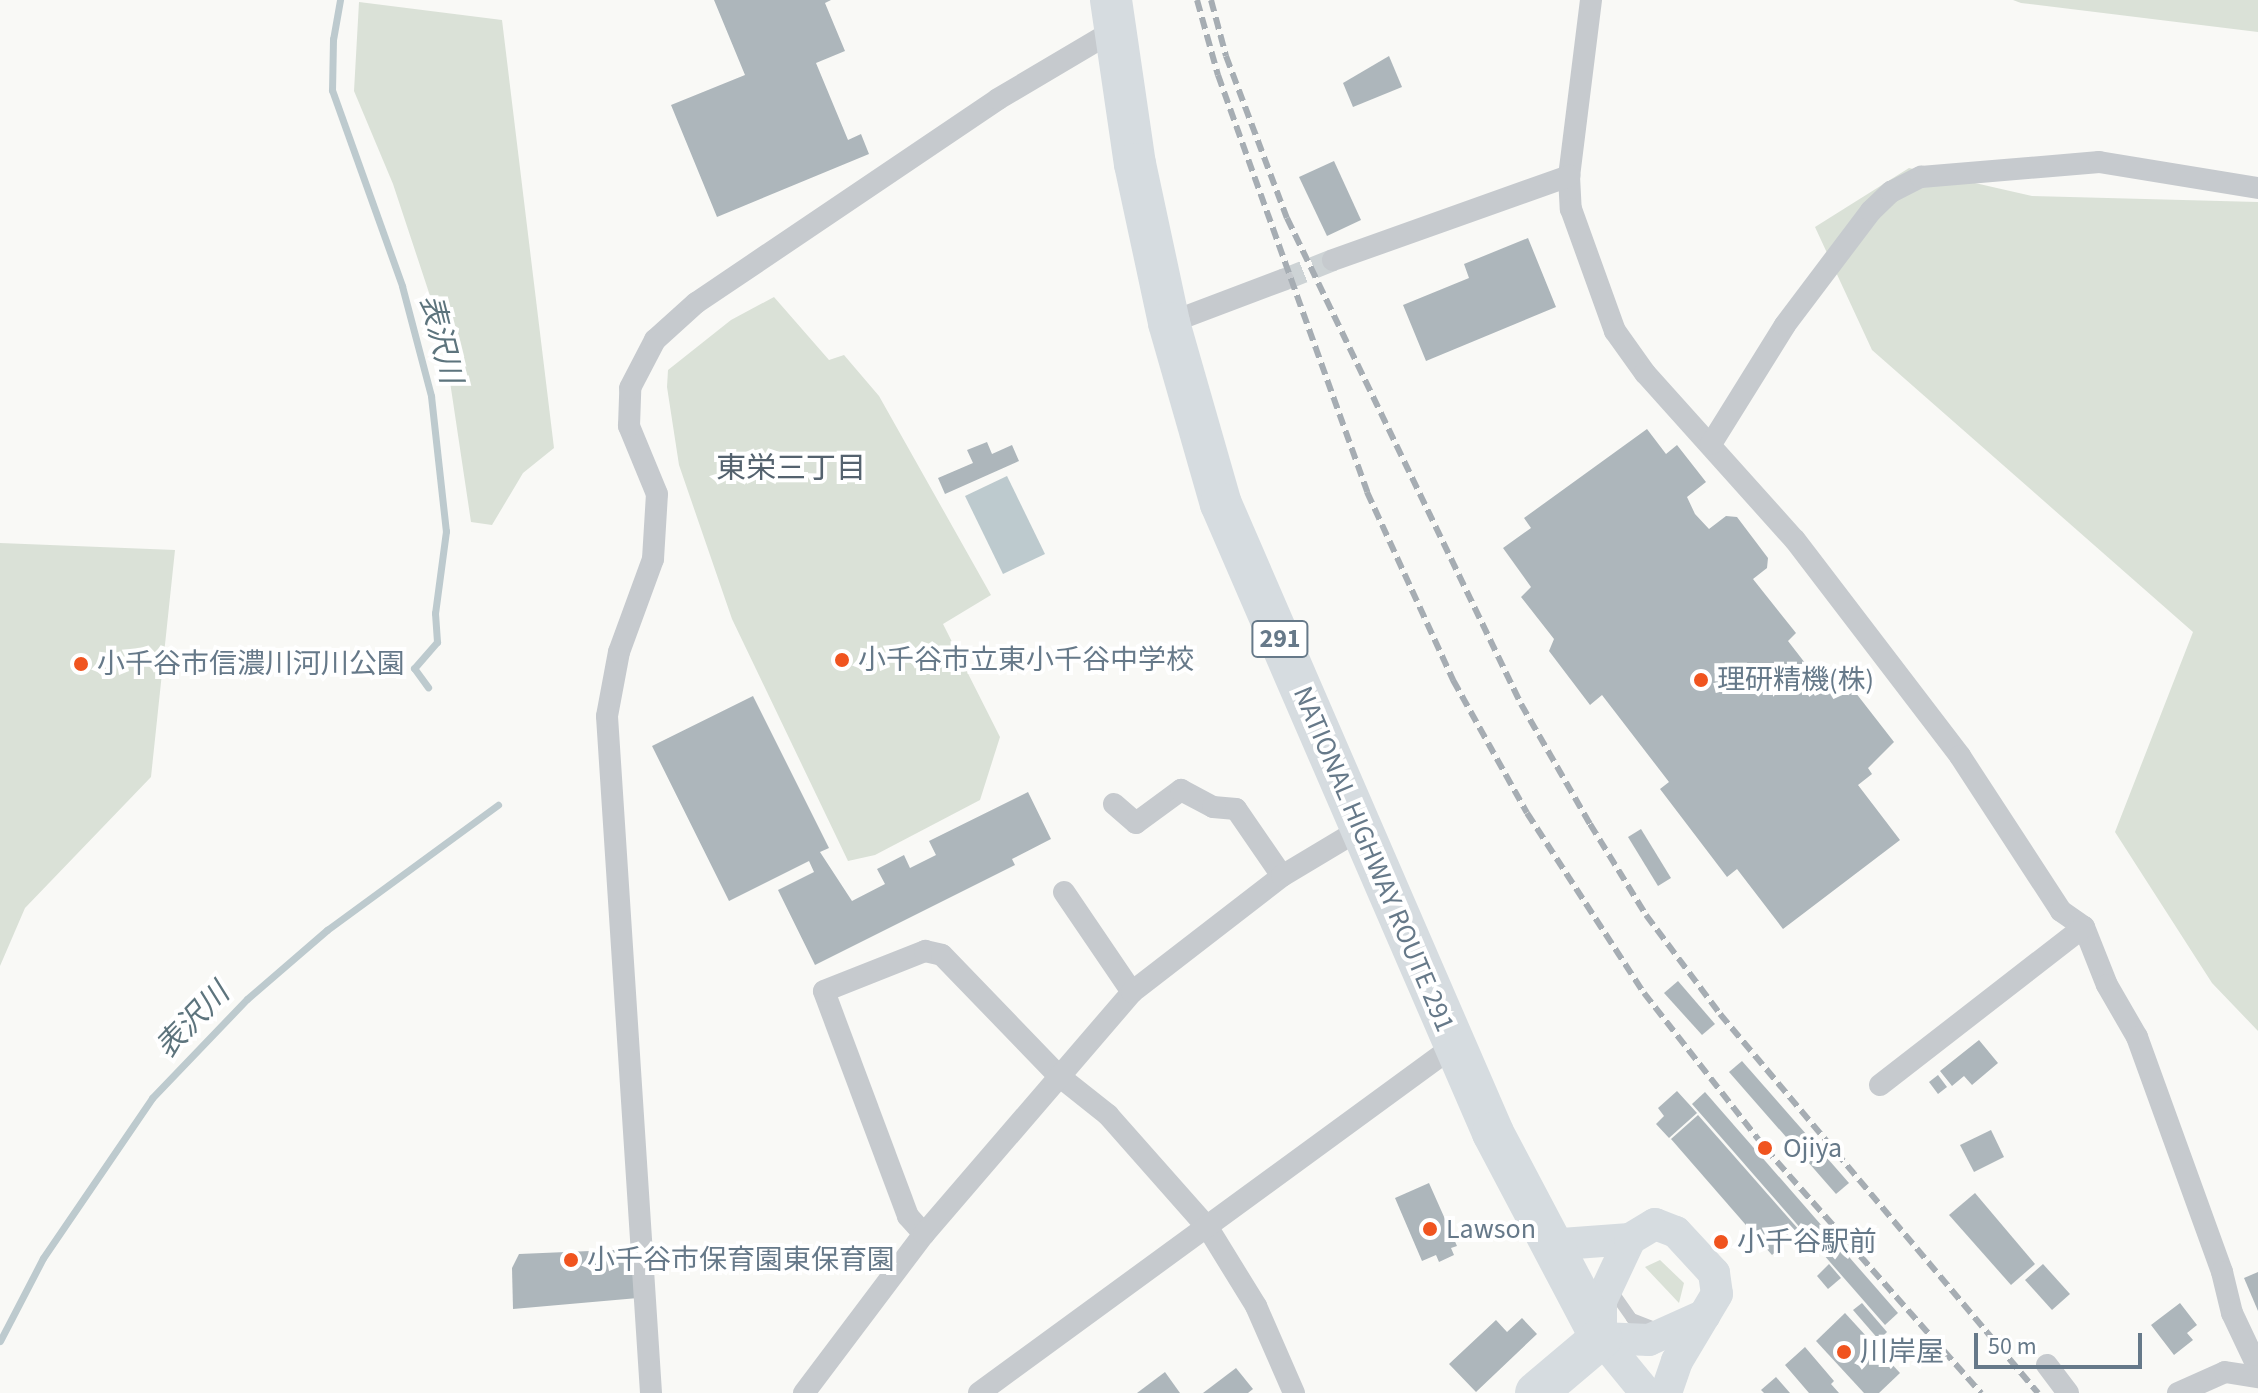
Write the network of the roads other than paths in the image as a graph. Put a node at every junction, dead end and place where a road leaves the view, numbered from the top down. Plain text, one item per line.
1 (1591, 0) edge
2 (1112, 16) edge
3 (1569, 176) junction
4 (2258, 188) edge
5 (1333, 260) tunnel mouth
6 (1283, 280) tunnel mouth
7 (1169, 323) junction
8 (1711, 444) junction
9 (1114, 804) dead end
10 (1359, 830) junction
11 (1282, 876) junction
12 (1064, 892) dead end
13 (2084, 927) junction
14 (1132, 992) junction
15 (1455, 1045) junction
16 (1059, 1076) junction
17 (1880, 1085) dead end
18 (1208, 1228) junction
19 (924, 1234) junction
20 (1630, 1239) junction
21 (1548, 1245) junction
22 (1611, 1278) junction
23 (1705, 1315) junction
24 (1676, 1329) junction
25 (1601, 1338) junction
26 (2047, 1365) dead end
27 (2258, 1368) edge
28 (2258, 1377) edge
29 (813, 1390) edge
30 (651, 1393) edge
31 (979, 1393) edge
32 (1294, 1393) edge
33 (1536, 1393) edge
34 (1646, 1393) edge
35 (1666, 1393) edge
36 (2068, 1393) edge
37 (2178, 1393) edge

1 - 3 street
2 - 7 highway, NATIONAL HIGHWAY ROUTE 291 / 291
2 - 30 street
3 - 5 street
3 - 8 street
4 - 8 street
6 - 7 street
7 - 10 highway, NATIONAL HIGHWAY ROUTE 291 / 291
8 - 13 street
9 - 11 street
10 - 11 street
10 - 15 highway, NATIONAL HIGHWAY ROUTE 291 / 291
11 - 14 street
12 - 14 street
13 - 17 street
13 - 27 street
14 - 16 street
15 - 18 street
15 - 21 highway, NATIONAL HIGHWAY ROUTE 291 / 291
16 - 18 street
16 - 19 street
16 - 19 street
18 - 31 street
18 - 32 street
19 - 29 street
20 - 21 street
20 - 22 street
20 - 23 street
21 - 25 highway, NATIONAL HIGHWAY ROUTE 291 / 291
22 - 24 lane
22 - 25 street
23 - 24 street
23 - 35 street
24 - 25 street
25 - 33 highway
25 - 34 street
26 - 36 street
28 - 37 street

